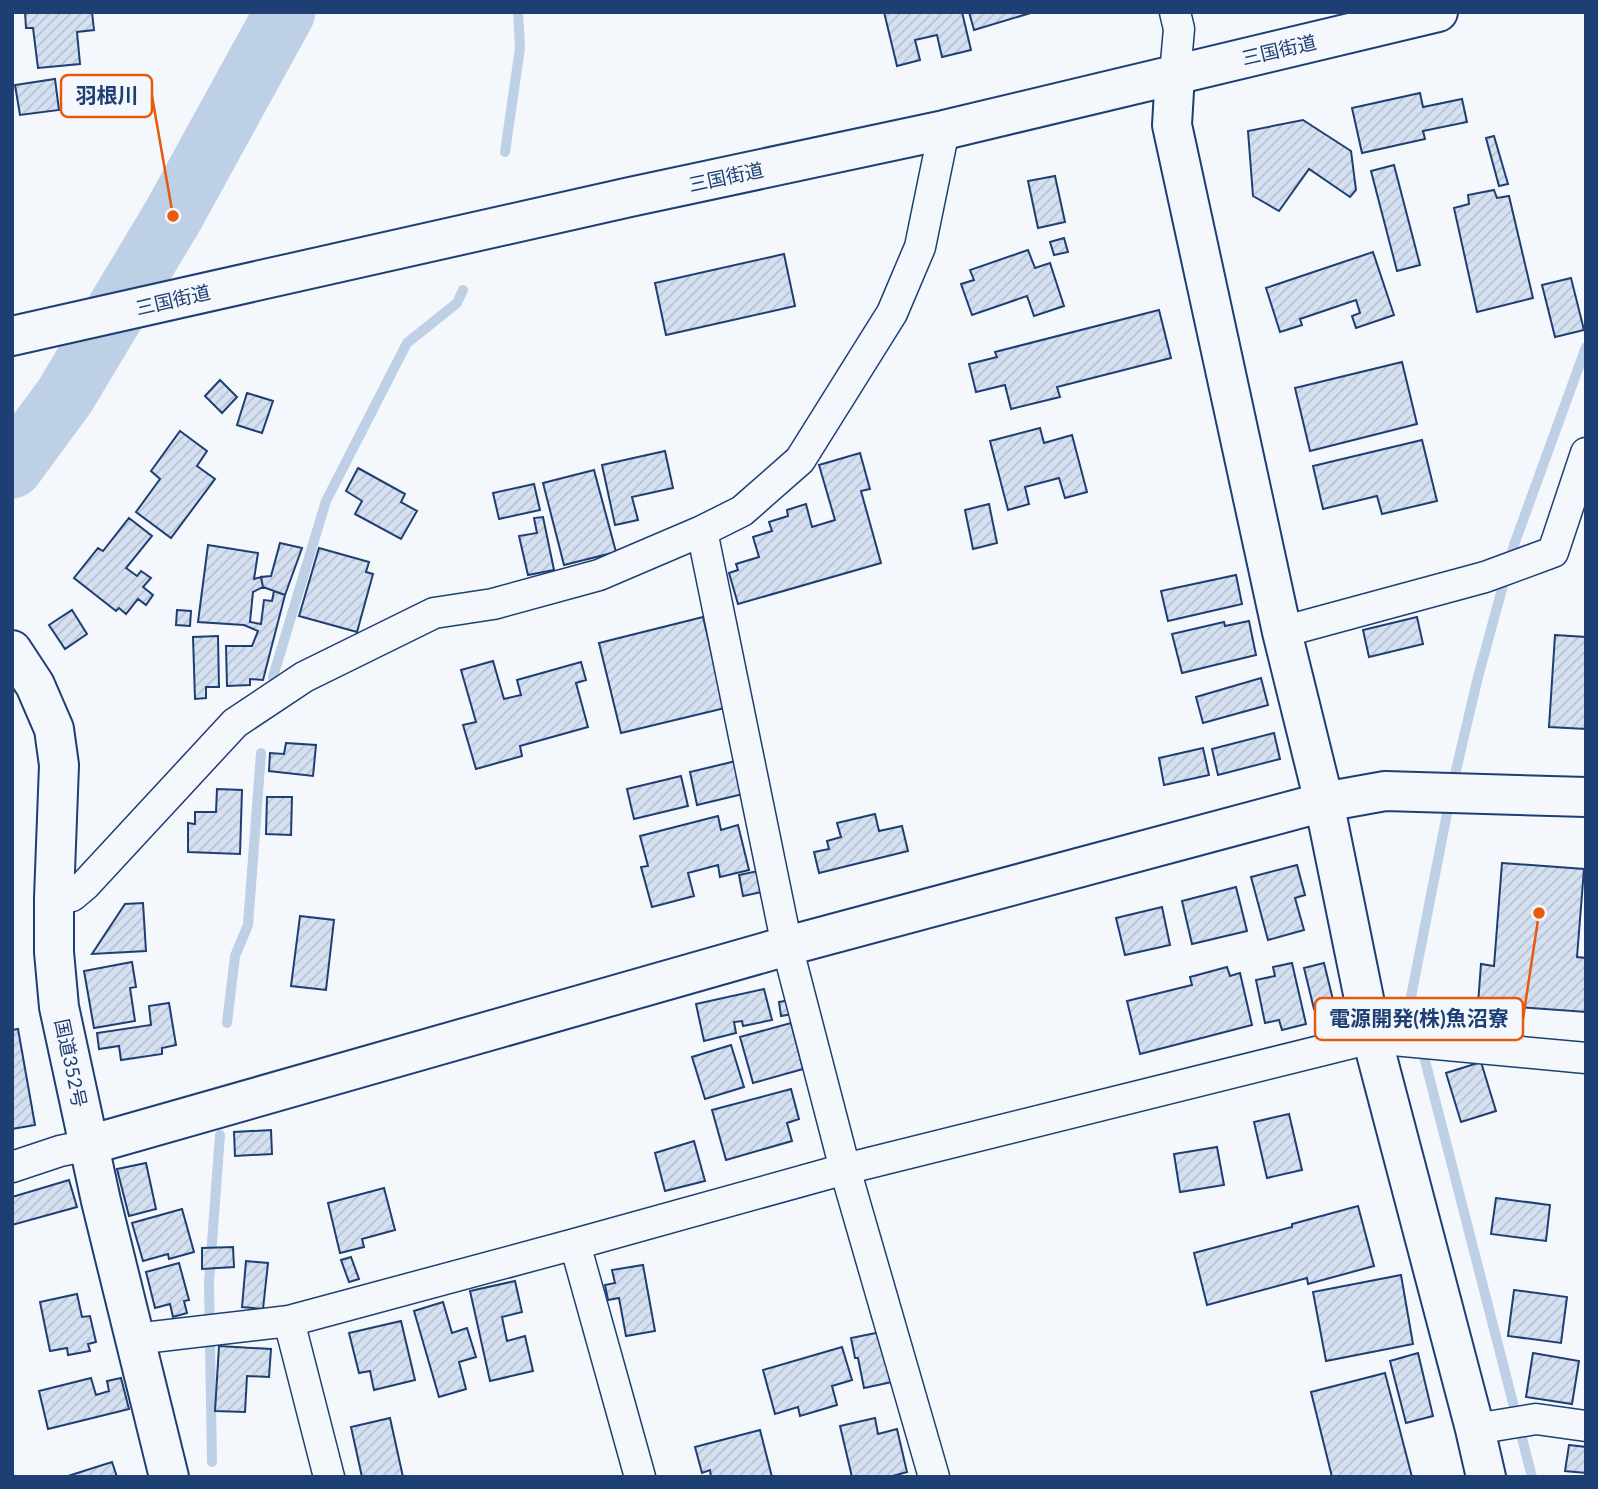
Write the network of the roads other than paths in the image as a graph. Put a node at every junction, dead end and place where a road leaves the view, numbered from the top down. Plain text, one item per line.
1 (1175, 12) edge
2 (1438, 12) edge
3 (1175, 74) junction
4 (944, 131) junction
5 (12, 335) edge
6 (1586, 453) edge
7 (702, 531) junction
8 (1283, 632) junction
9 (12, 650) edge
10 (1586, 797) edge
11 (1324, 802) junction
12 (54, 898) junction
13 (787, 946) junction
14 (1372, 1038) junction
15 (1586, 1058) edge
16 (89, 1145) junction
17 (12, 1167) edge
18 (845, 1169) junction
19 (576, 1244) junction
20 (289, 1321) junction
21 (135, 1339) junction
22 (1586, 1426) edge
23 (1475, 1429) junction
24 (169, 1477) edge
25 (329, 1477) edge
26 (640, 1477) edge
27 (933, 1477) edge
28 (1486, 1477) edge

1 - 3 street
2 - 3 main road, 三国街道
3 - 4 main road, 三国街道
3 - 8 main road
4 - 5 main road, 三国街道
4 - 7 street
6 - 8 street
7 - 12 street
7 - 13 street
8 - 11 main road
9 - 12 main road, 国道352号
10 - 11 main road
11 - 13 main road
11 - 14 main road
12 - 16 main road, 国道352号
13 - 16 main road
13 - 18 street
14 - 15 street
14 - 18 street
14 - 23 main road
16 - 17 street
16 - 21 main road, 国道352号
18 - 19 street
18 - 27 street
19 - 20 street
19 - 26 street
20 - 21 street
20 - 25 street
21 - 24 main road, 国道352号
22 - 23 street
23 - 28 main road

